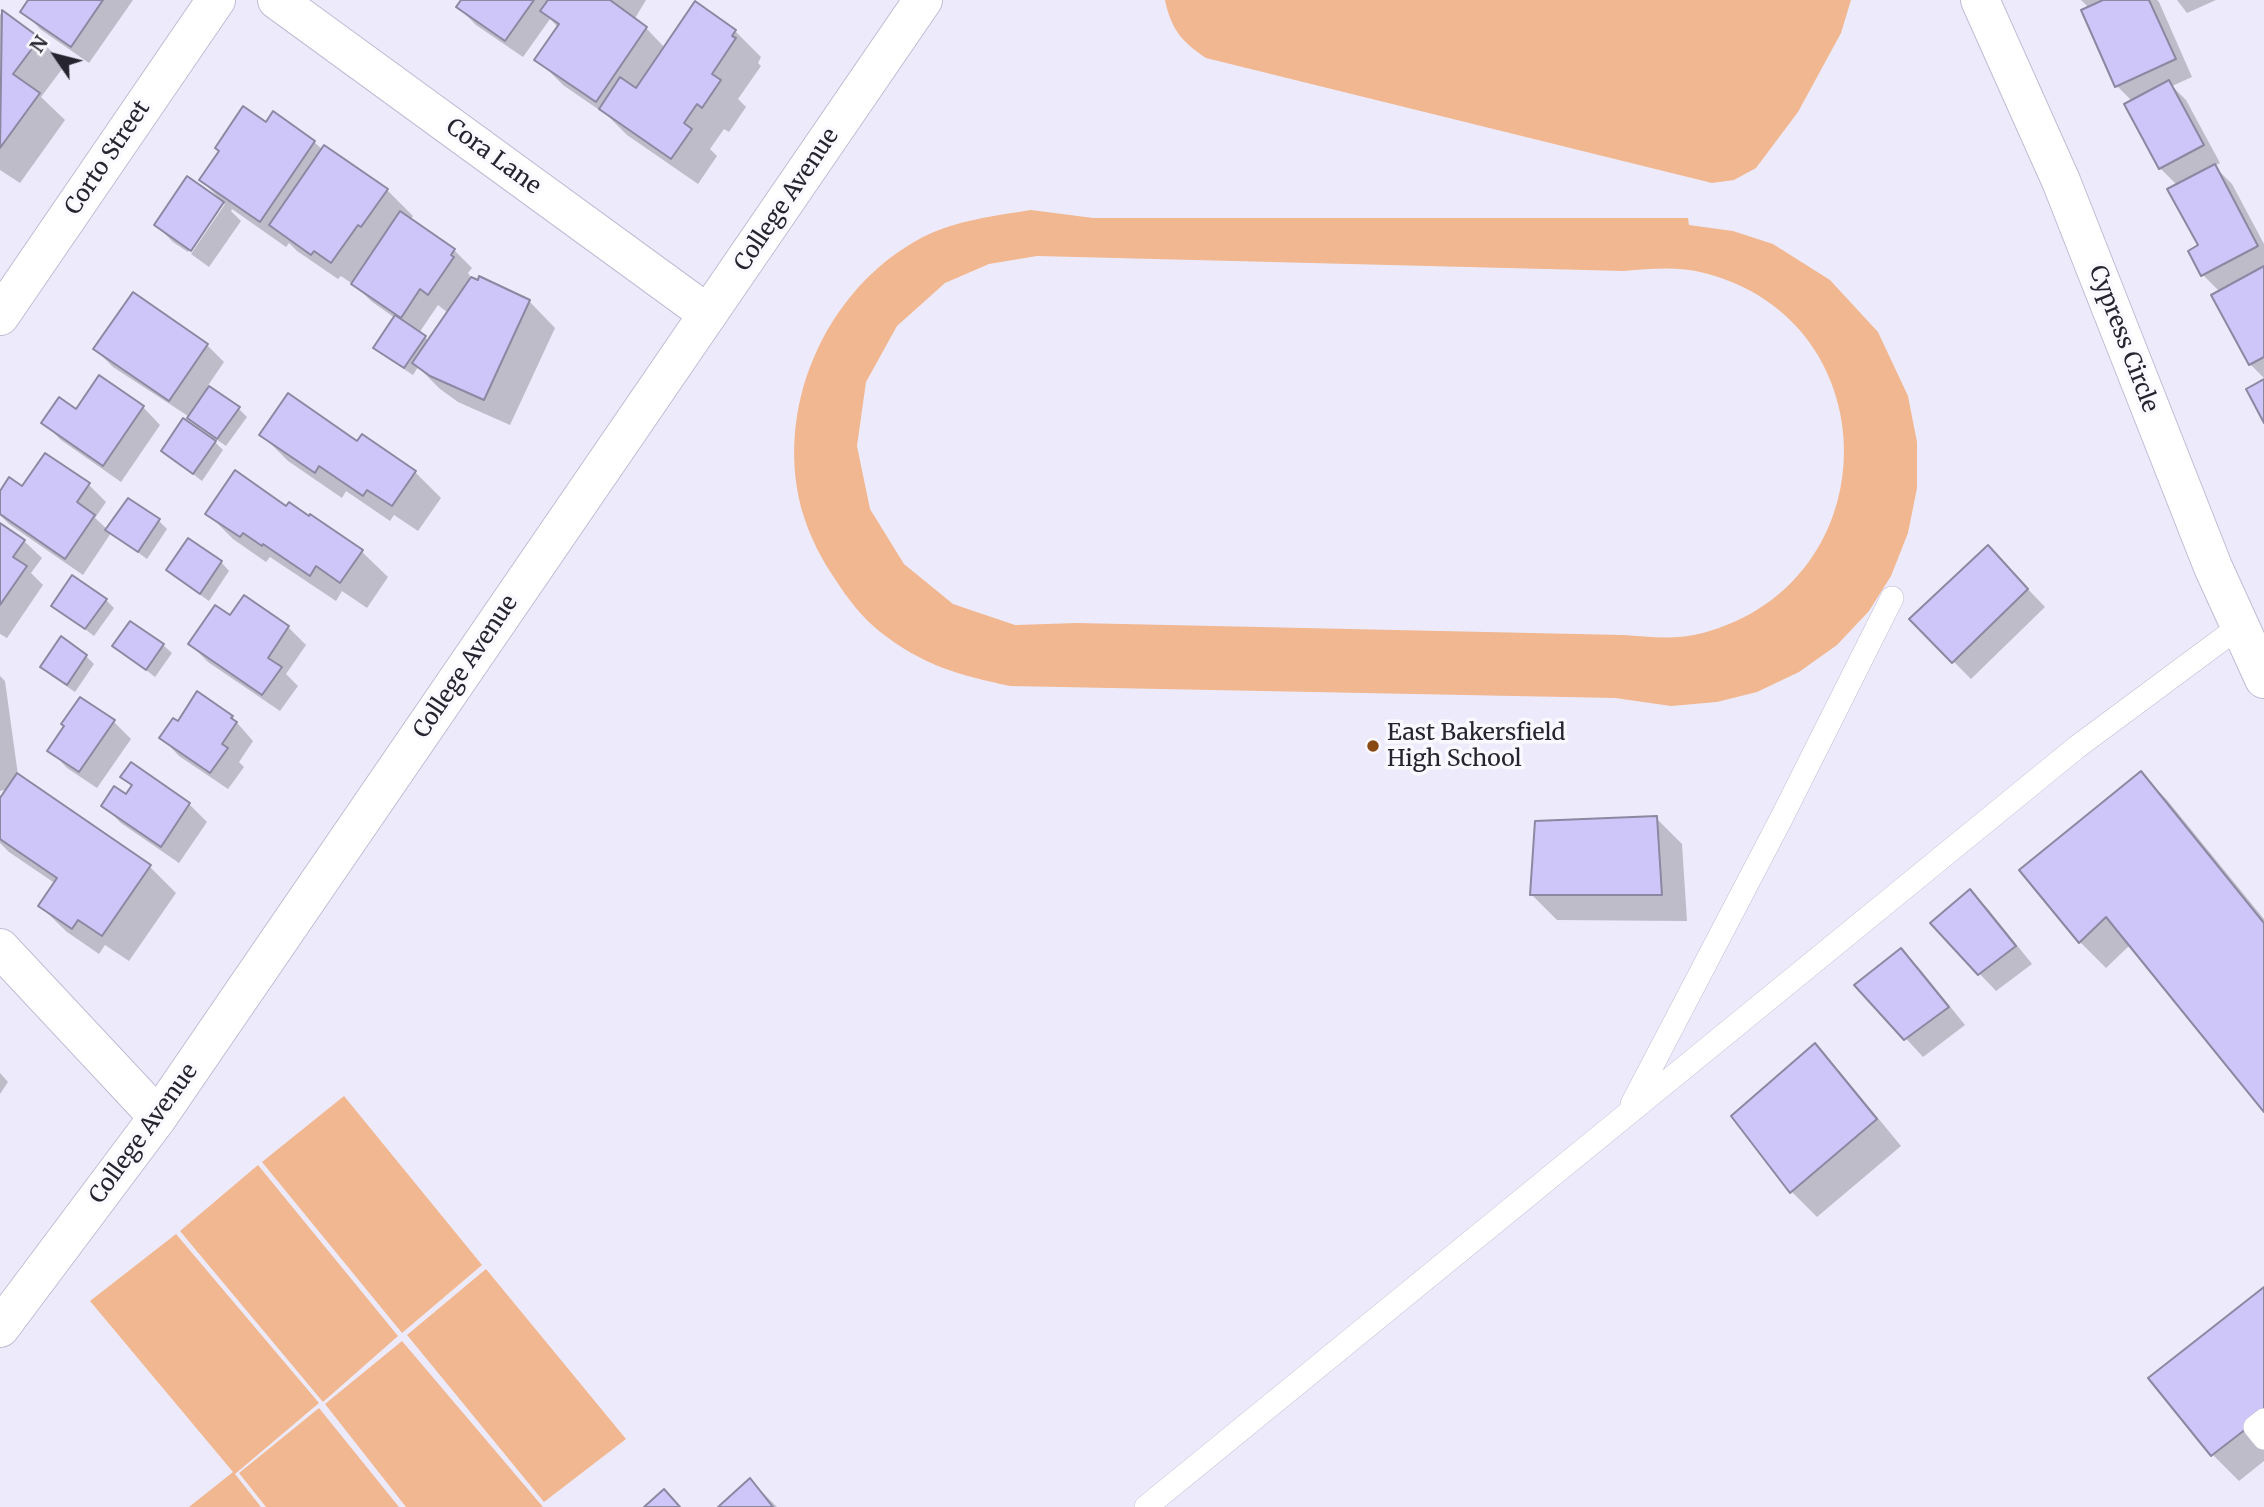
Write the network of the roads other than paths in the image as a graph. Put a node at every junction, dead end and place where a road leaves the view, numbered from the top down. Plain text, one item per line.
1 (216, 0) edge
2 (277, 0) edge
3 (923, 0) edge
4 (1980, 0) edge
5 (708, 314) junction
6 (0, 316) edge
7 (1892, 598) dead end
8 (2240, 626) junction
9 (2264, 679) edge
10 (0, 948) edge
11 (1627, 1113) junction
12 (158, 1117) junction
13 (6, 1308) edge
14 (2264, 1420) edge
15 (2264, 1438) edge
16 (1146, 1507) edge

1 - 6 street, Corto Street
2 - 5 street, Cora Lane
3 - 5 street, College Avenue
4 - 8 street, Cypress Circle
5 - 12 street, College Avenue
7 - 11 lane
8 - 9 street, Cypress Circle
8 - 11 lane
10 - 12 street
11 - 16 lane
12 - 13 street, College Avenue
14 - 15 lane

